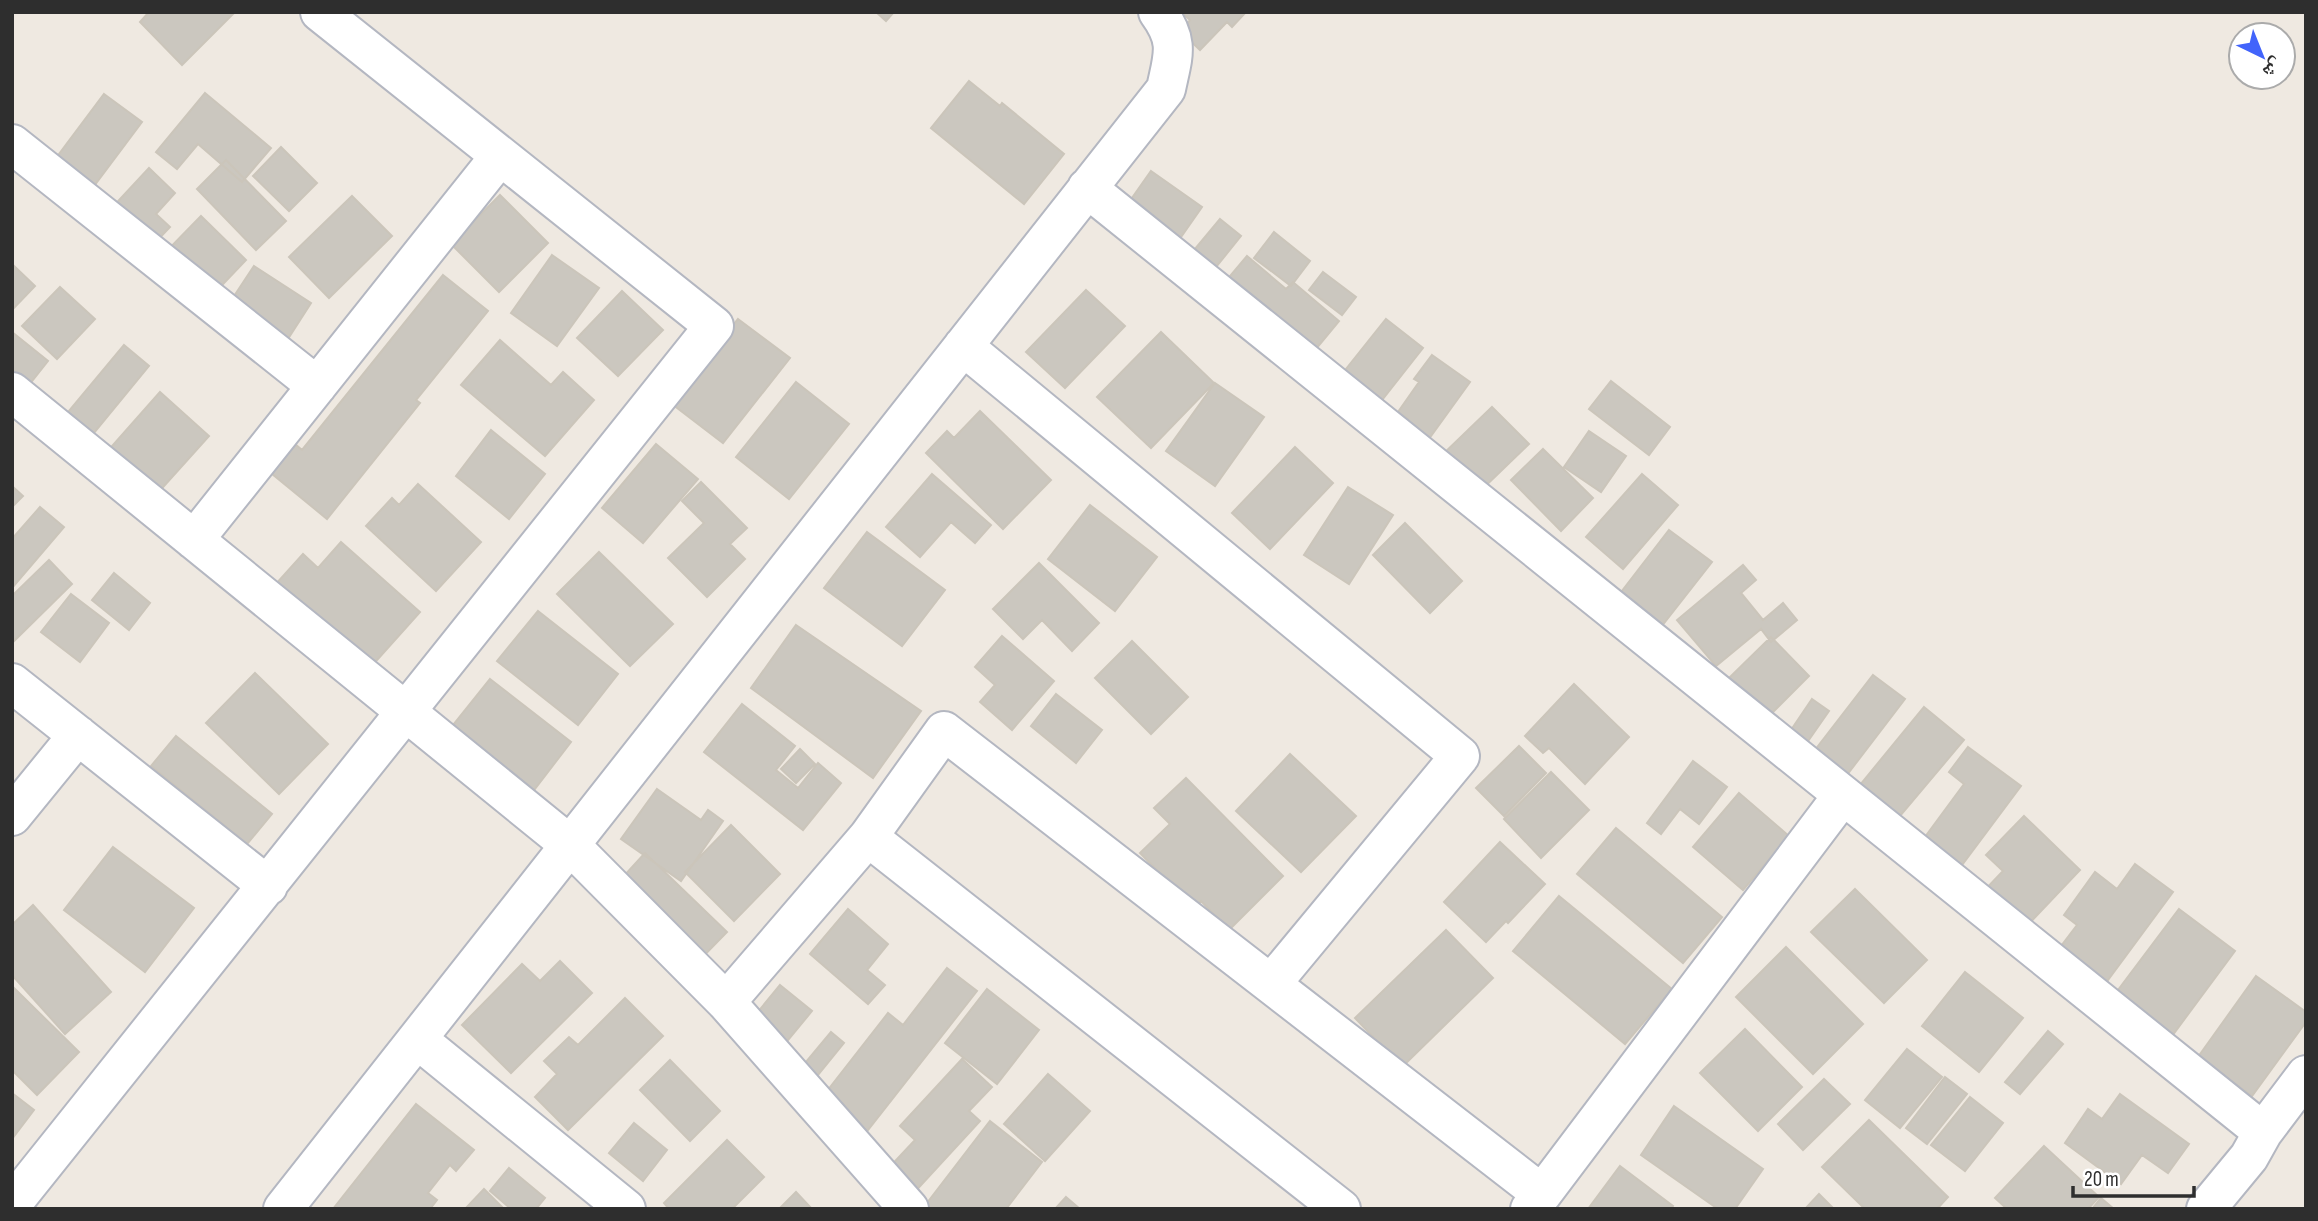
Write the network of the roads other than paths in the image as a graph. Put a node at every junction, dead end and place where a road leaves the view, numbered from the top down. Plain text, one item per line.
1 (320, 12) edge
2 (1157, 12) edge
3 (12, 144) edge
4 (500, 156) junction
5 (1087, 188) junction
6 (963, 346) junction
7 (317, 387) junction
8 (12, 393) edge
9 (194, 540) junction
10 (12, 683) edge
11 (405, 712) junction
12 (78, 734) junction
13 (1843, 794) junction
14 (12, 816) edge
15 (868, 837) junction
16 (570, 845) junction
17 (268, 886) junction
18 (1271, 984) junction
19 (726, 1002) junction
20 (416, 1039) junction
21 (2306, 1074) edge
22 (2263, 1132) junction
23 (19, 1181) edge
24 (1536, 1202) edge
25 (283, 1209) edge
26 (626, 1209) edge
27 (909, 1209) edge
28 (1341, 1209) edge
29 (2206, 1209) edge

1 - 4 street
2 - 5 street
3 - 7 street
4 - 7 street
4 - 11 street
5 - 6 street
5 - 13 street
6 - 16 street
6 - 18 street
7 - 9 street
8 - 9 street
9 - 11 street
10 - 12 street
11 - 16 street
11 - 17 street
12 - 14 street
12 - 17 street
13 - 22 street
13 - 24 street
15 - 18 street
15 - 19 street
15 - 28 street
16 - 19 street
16 - 20 street
17 - 23 street
18 - 24 street
19 - 27 street
20 - 25 street
20 - 26 street
21 - 22 street
22 - 29 street

